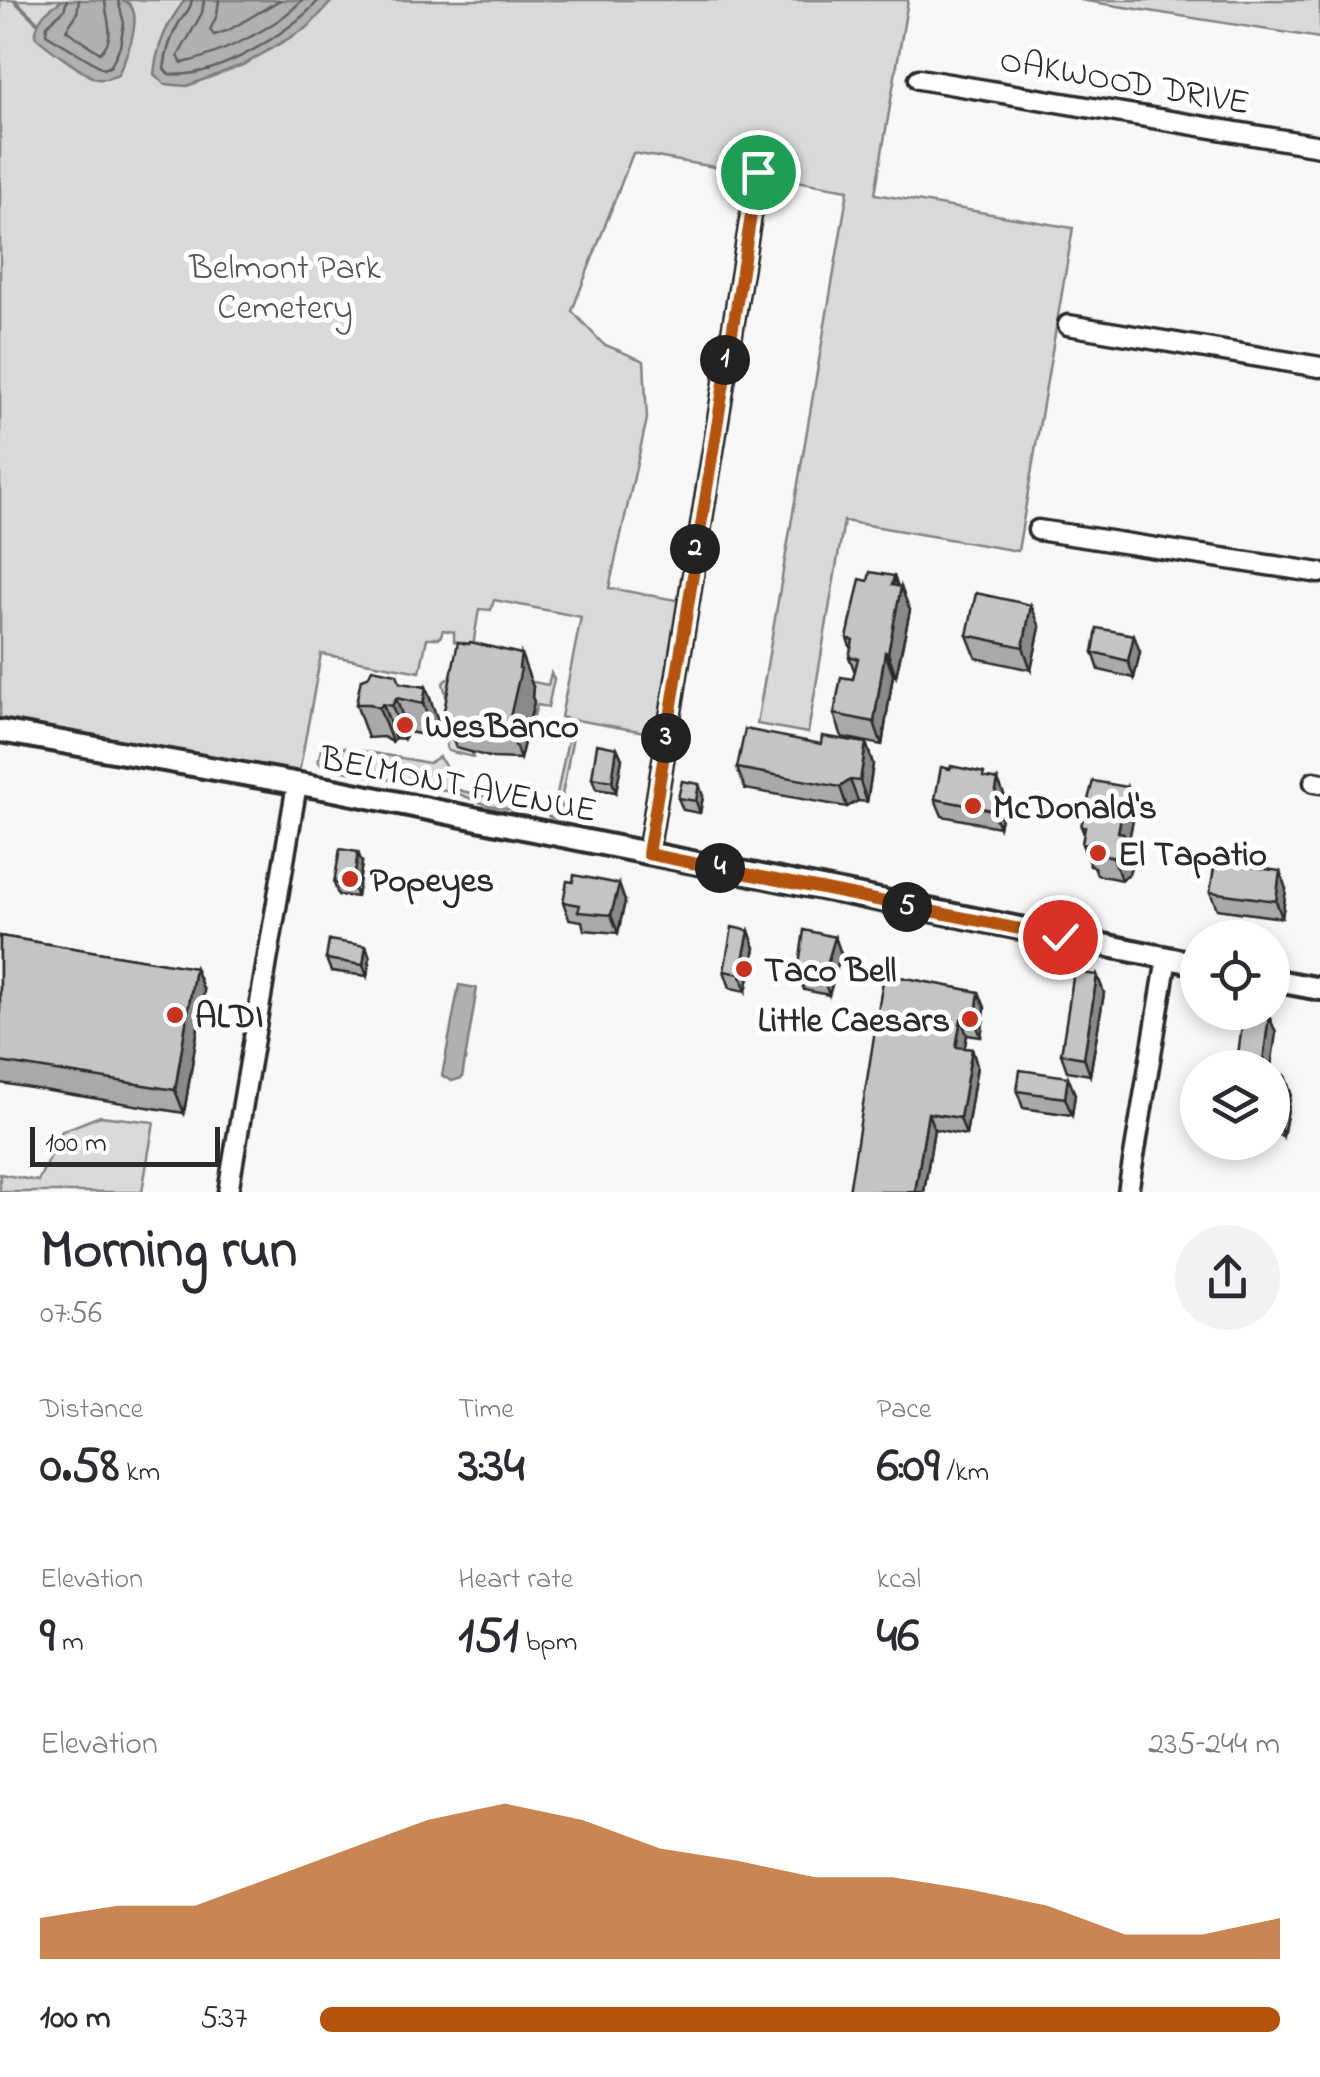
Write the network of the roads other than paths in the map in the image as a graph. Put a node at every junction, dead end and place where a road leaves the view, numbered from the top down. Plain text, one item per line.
1 (919, 79) dead end
2 (1320, 146) edge
3 (758, 172) dead end
4 (1068, 325) dead end
5 (1320, 367) edge
6 (1038, 530) dead end
7 (1320, 573) edge
8 (0, 730) edge
9 (298, 784) junction
10 (648, 854) junction
11 (1166, 958) junction
12 (1180, 961) edge
13 (1290, 984) edge
14 (1320, 990) edge
15 (228, 1192) edge
16 (1128, 1192) edge

1 - 2 street, OAKWOOD DRIVE
3 - 10 street
4 - 5 street
6 - 7 street
8 - 9 main road, BELMONT AVENUE
9 - 10 main road, BELMONT AVENUE
9 - 15 street
10 - 11 main road, BELMONT AVENUE
11 - 12 main road, BELMONT AVENUE
11 - 16 street
13 - 14 main road

